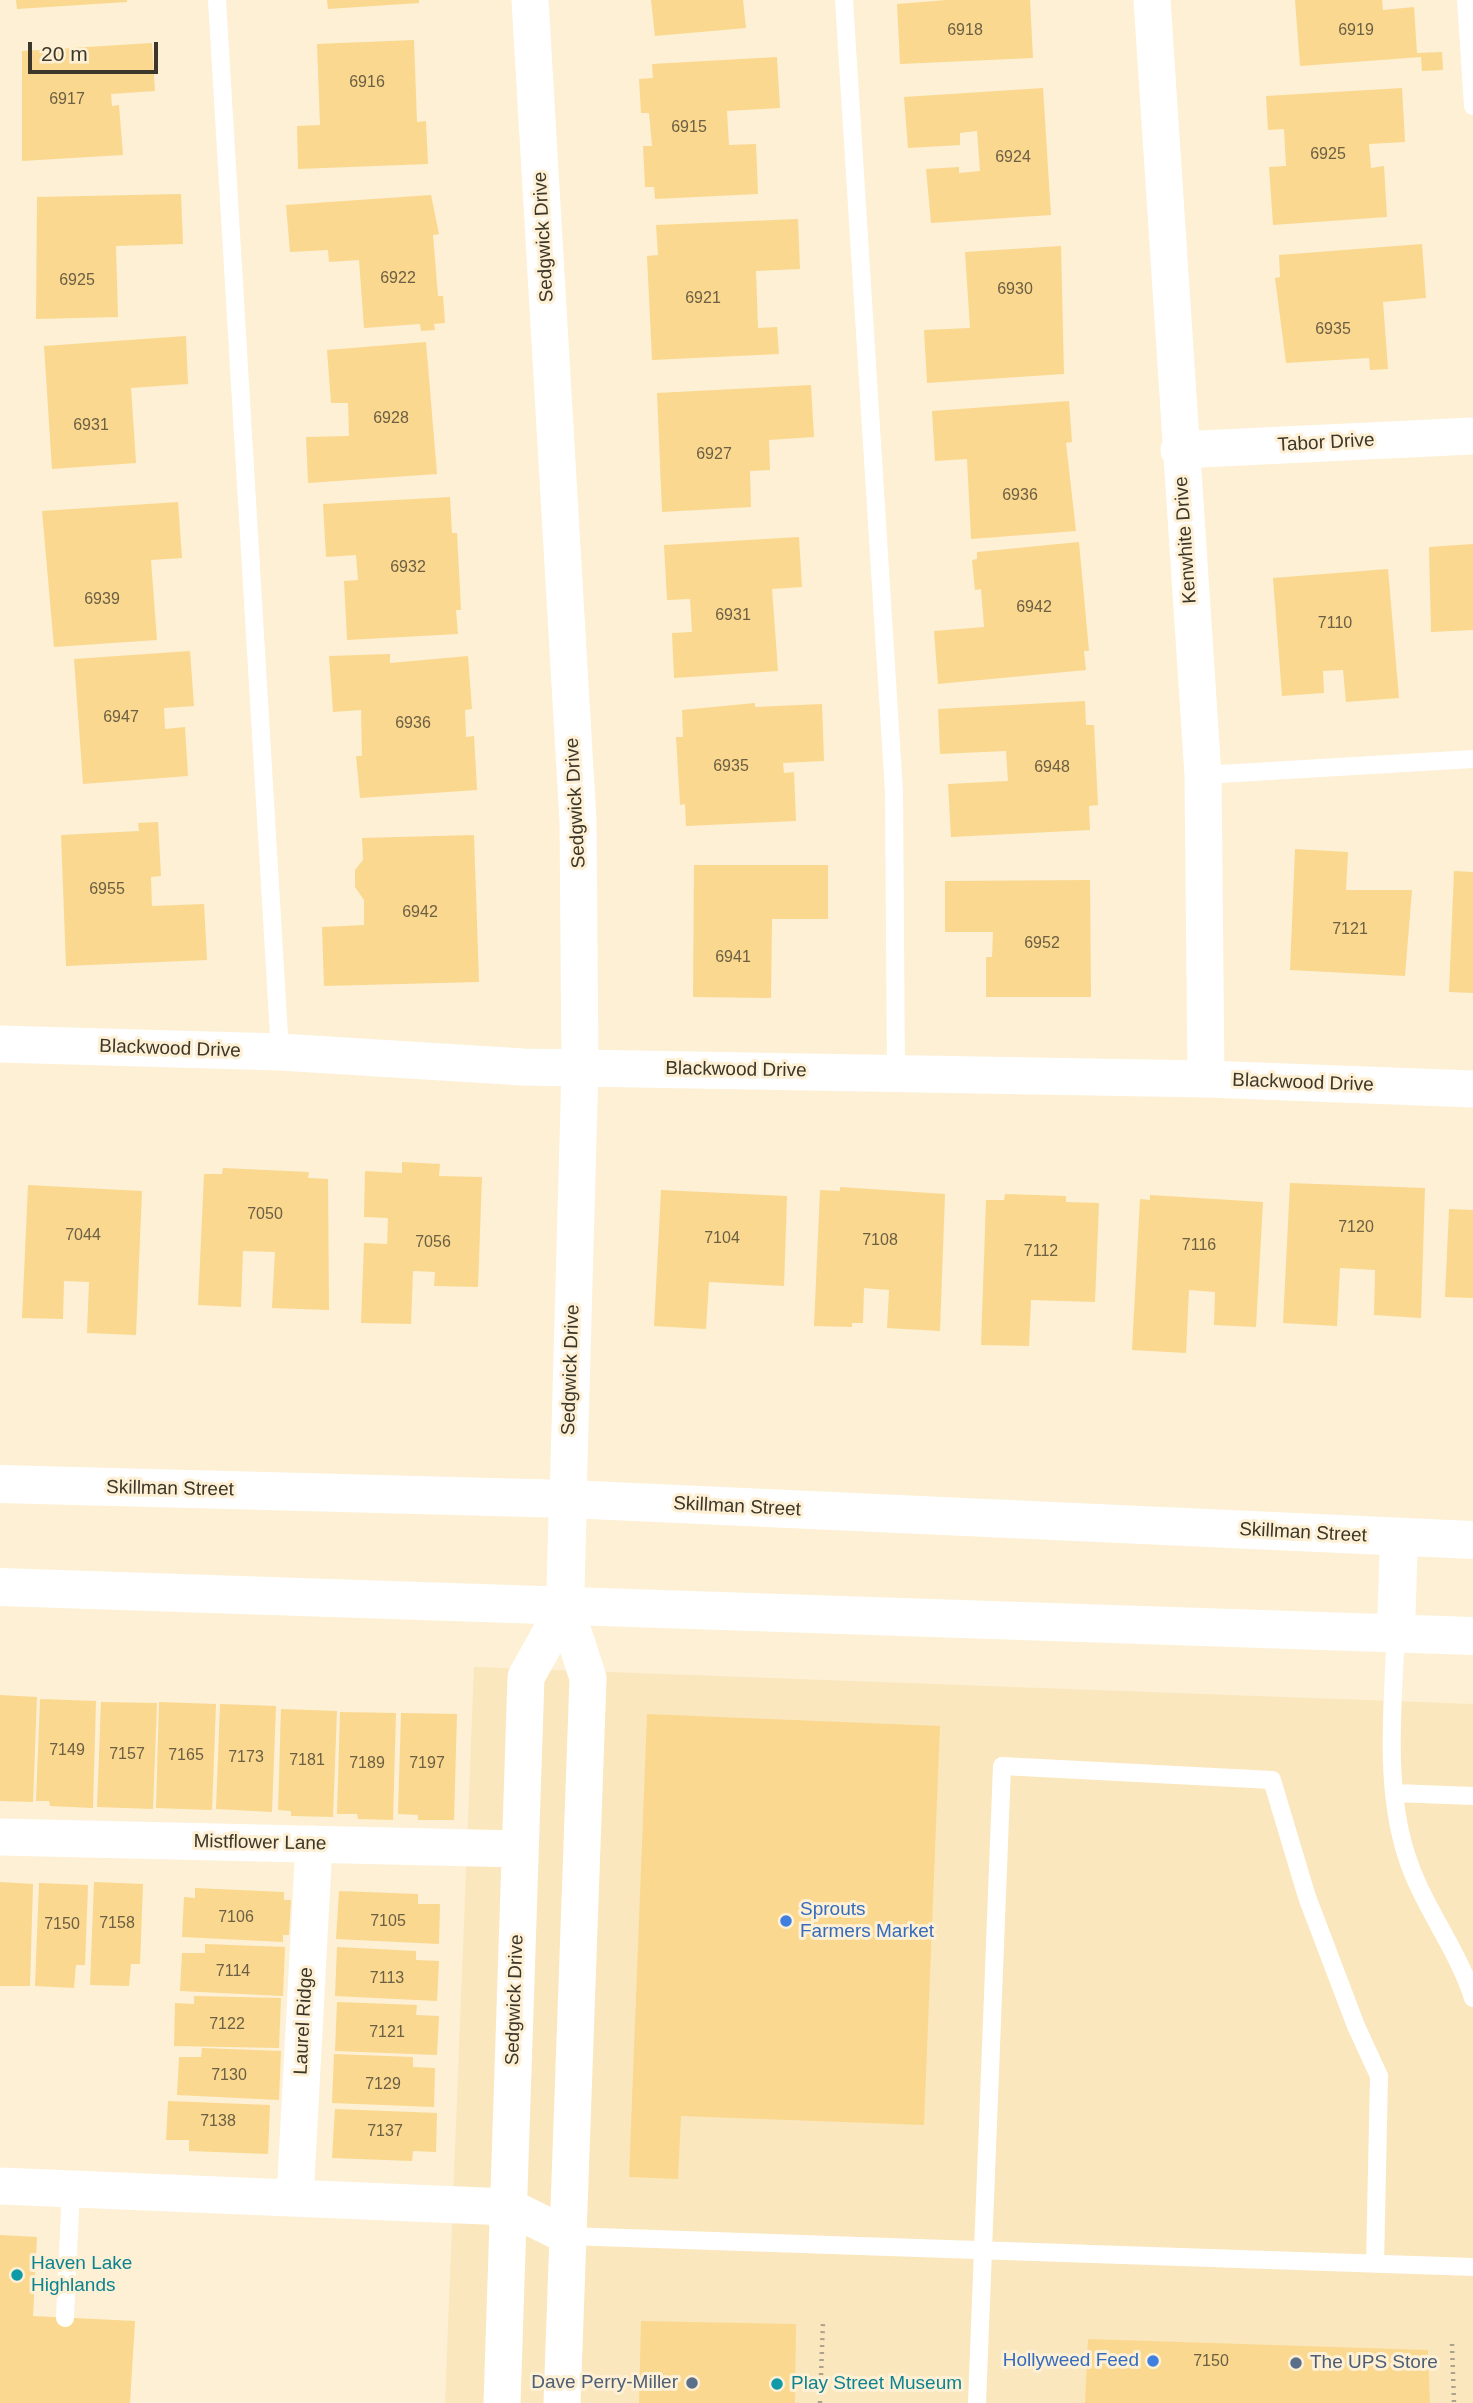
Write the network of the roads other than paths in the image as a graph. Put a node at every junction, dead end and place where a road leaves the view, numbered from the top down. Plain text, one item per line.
1 (217, 0) edge
2 (530, 0) edge
3 (844, 0) edge
4 (1152, 0) edge
5 (1466, 0) edge
6 (1473, 106) edge
7 (1473, 436) edge
8 (1179, 450) junction
9 (1473, 760) edge
10 (1203, 775) junction
11 (0, 1044) edge
12 (280, 1052) junction
13 (580, 1068) junction
14 (896, 1073) junction
15 (1206, 1079) junction
16 (1473, 1089) edge
17 (0, 1484) edge
18 (568, 1499) junction
19 (1399, 1537) junction
20 (1473, 1540) edge
21 (0, 1587) edge
22 (565, 1607) junction
23 (1396, 1631) junction
24 (1473, 1636) edge
25 (1395, 1793) junction
26 (1473, 1796) edge
27 (0, 1838) edge
28 (314, 1844) junction
29 (519, 1849) junction
30 (1473, 1998) edge
31 (0, 2186) edge
32 (71, 2189) junction
33 (295, 2199) junction
34 (509, 2207) junction
35 (568, 2236) junction
36 (981, 2250) junction
37 (1374, 2264) junction
38 (1473, 2267) edge
39 (65, 2318) dead end
40 (502, 2403) edge
41 (562, 2403) edge
42 (977, 2403) edge

1 - 12 lane
2 - 13 street, Sedgwick Drive
3 - 14 lane
4 - 8 street, Kenwhite Drive
5 - 6 lane
7 - 8 street, Tabor Drive
8 - 10 street, Kenwhite Drive
9 - 10 lane
10 - 15 street, Kenwhite Drive
11 - 12 street, Blackwood Drive
12 - 13 street, Blackwood Drive
13 - 14 street, Blackwood Drive
13 - 18 street, Sedgwick Drive
14 - 15 street, Blackwood Drive
15 - 16 street, Blackwood Drive
17 - 18 main road, Skillman Street
18 - 19 main road, Skillman Street
18 - 22 main road, Sedgwick Drive
19 - 20 main road, Skillman Street
19 - 23 main road
21 - 22 main road
22 - 23 main road
22 - 29 street, Sedgwick Drive
22 - 35 street, Sedgwick Drive
23 - 24 main road
23 - 25 lane
25 - 26 lane
25 - 30 lane
27 - 28 street, Mistflower Lane
28 - 29 street, Mistflower Lane
28 - 33 street, Laurel Ridge
29 - 34 street, Sedgwick Drive
31 - 32 street
32 - 33 street
32 - 39 lane
33 - 34 street
34 - 35 street
34 - 40 street, Sedgwick Drive
35 - 36 lane
35 - 41 street, Sedgwick Drive
36 - 37 lane
36 - 37 lane
36 - 42 lane
37 - 38 lane

